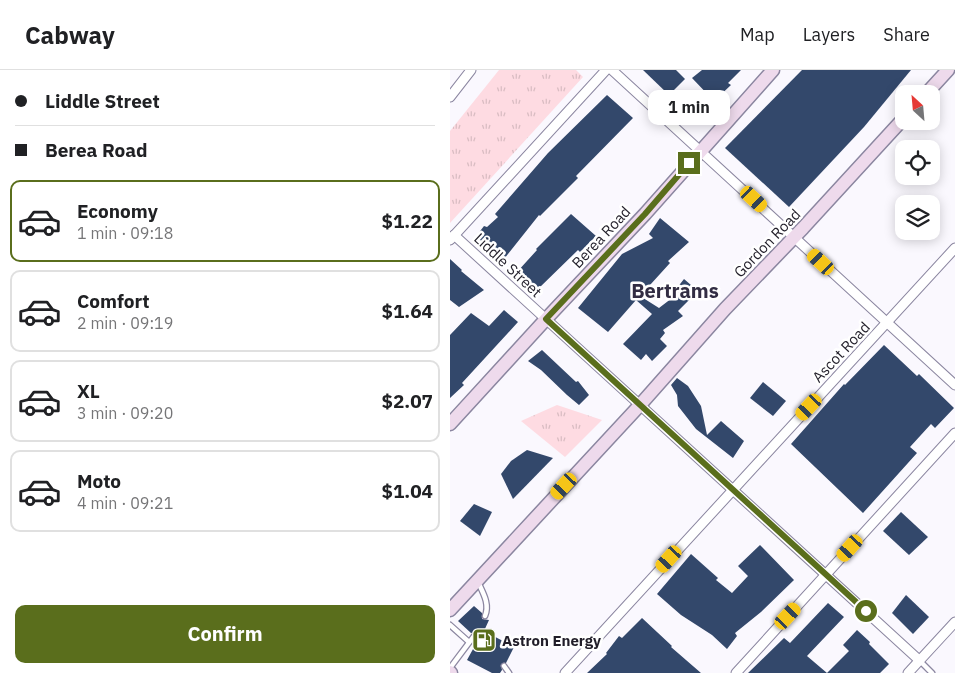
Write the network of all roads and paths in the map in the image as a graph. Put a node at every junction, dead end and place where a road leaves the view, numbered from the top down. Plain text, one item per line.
1 (471, 70) edge
2 (606, 70) edge
3 (612, 70) edge
4 (773, 70) edge
5 (950, 70) edge
6 (955, 73) edge
7 (935, 85) edge
8 (450, 97) edge
9 (895, 128) edge
10 (700, 150) junction
11 (452, 237) edge
12 (795, 237) junction
13 (955, 248) edge
14 (546, 319) junction
15 (887, 323) junction
16 (955, 385) edge
17 (640, 405) junction
18 (450, 424) edge
19 (955, 433) edge
20 (733, 489) junction
21 (827, 574) junction
22 (477, 581) junction
23 (450, 610) edge
24 (486, 616) dead end
25 (955, 622) edge
26 (450, 625) edge
27 (474, 636) dead end
28 (469, 642) junction
29 (919, 660) junction
30 (504, 666) dead end
31 (450, 668) edge
32 (509, 673) edge
33 (565, 673) edge
34 (736, 673) edge
35 (908, 673) edge
36 (932, 673) edge

1 - 8 street
2 - 11 street
3 - 10 street
4 - 10 street, Berea Road
5 - 6 street
5 - 7 street
9 - 12 street, Gordon Road
10 - 12 street
10 - 14 street, Berea Road
11 - 14 street, Liddle Street
12 - 15 street
12 - 17 street, Gordon Road
13 - 15 street, Ascot Road
14 - 17 street, Liddle Street
14 - 18 street, Berea Road
15 - 16 street
15 - 20 street, Ascot Road
17 - 20 street, Liddle Street
17 - 22 street, Gordon Road
19 - 21 street
20 - 21 street, Liddle Street
20 - 33 street, Ascot Road
21 - 29 street, Liddle Street
21 - 34 street
22 - 23 street, Gordon Road
22 - 24 lane
25 - 29 street
26 - 28 lane
27 - 28 lane
28 - 31 lane
29 - 35 street
29 - 36 lane
30 - 32 lane

